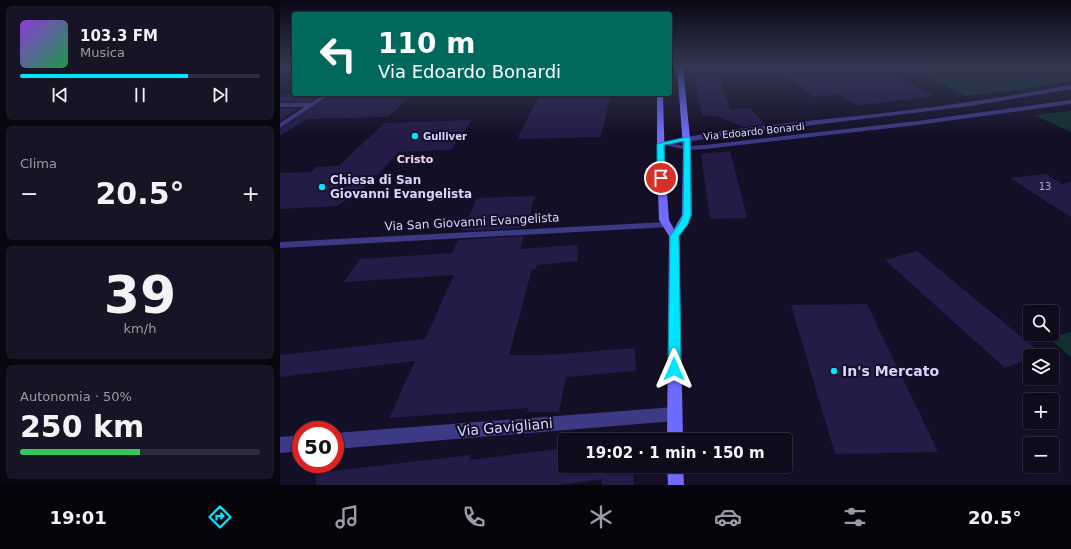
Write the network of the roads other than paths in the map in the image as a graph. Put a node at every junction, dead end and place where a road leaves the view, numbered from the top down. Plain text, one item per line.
1 (682, 90) edge
2 (1059, 90) edge
3 (325, 96) edge
4 (660, 96) edge
5 (1071, 102) edge
6 (280, 105) edge
7 (312, 105) junction
8 (280, 126) edge
9 (687, 138) junction
10 (660, 144) junction
11 (687, 148) junction
12 (666, 225) junction
13 (674, 236) junction
14 (280, 244) edge
15 (675, 414) junction
16 (675, 433) edge
17 (344, 440) edge
18 (292, 444) edge
19 (280, 445) edge
20 (675, 473) edge
21 (676, 485) edge

1 - 9 main road
2 - 9 street, Via Edoardo Bonardi
3 - 7 street
4 - 10 main road
5 - 11 street, Via Edoardo Bonardi
6 - 7 street
7 - 8 street
9 - 10 street, Via Edoardo Bonardi
9 - 11 main road
10 - 11 street, Via Edoardo Bonardi
10 - 12 main road
11 - 13 main road
12 - 13 main road
12 - 14 street, Via San Giovanni Evangelista
13 - 15 main road
15 - 16 main road
15 - 17 street, Via Gavigliani
18 - 19 street
20 - 21 main road

